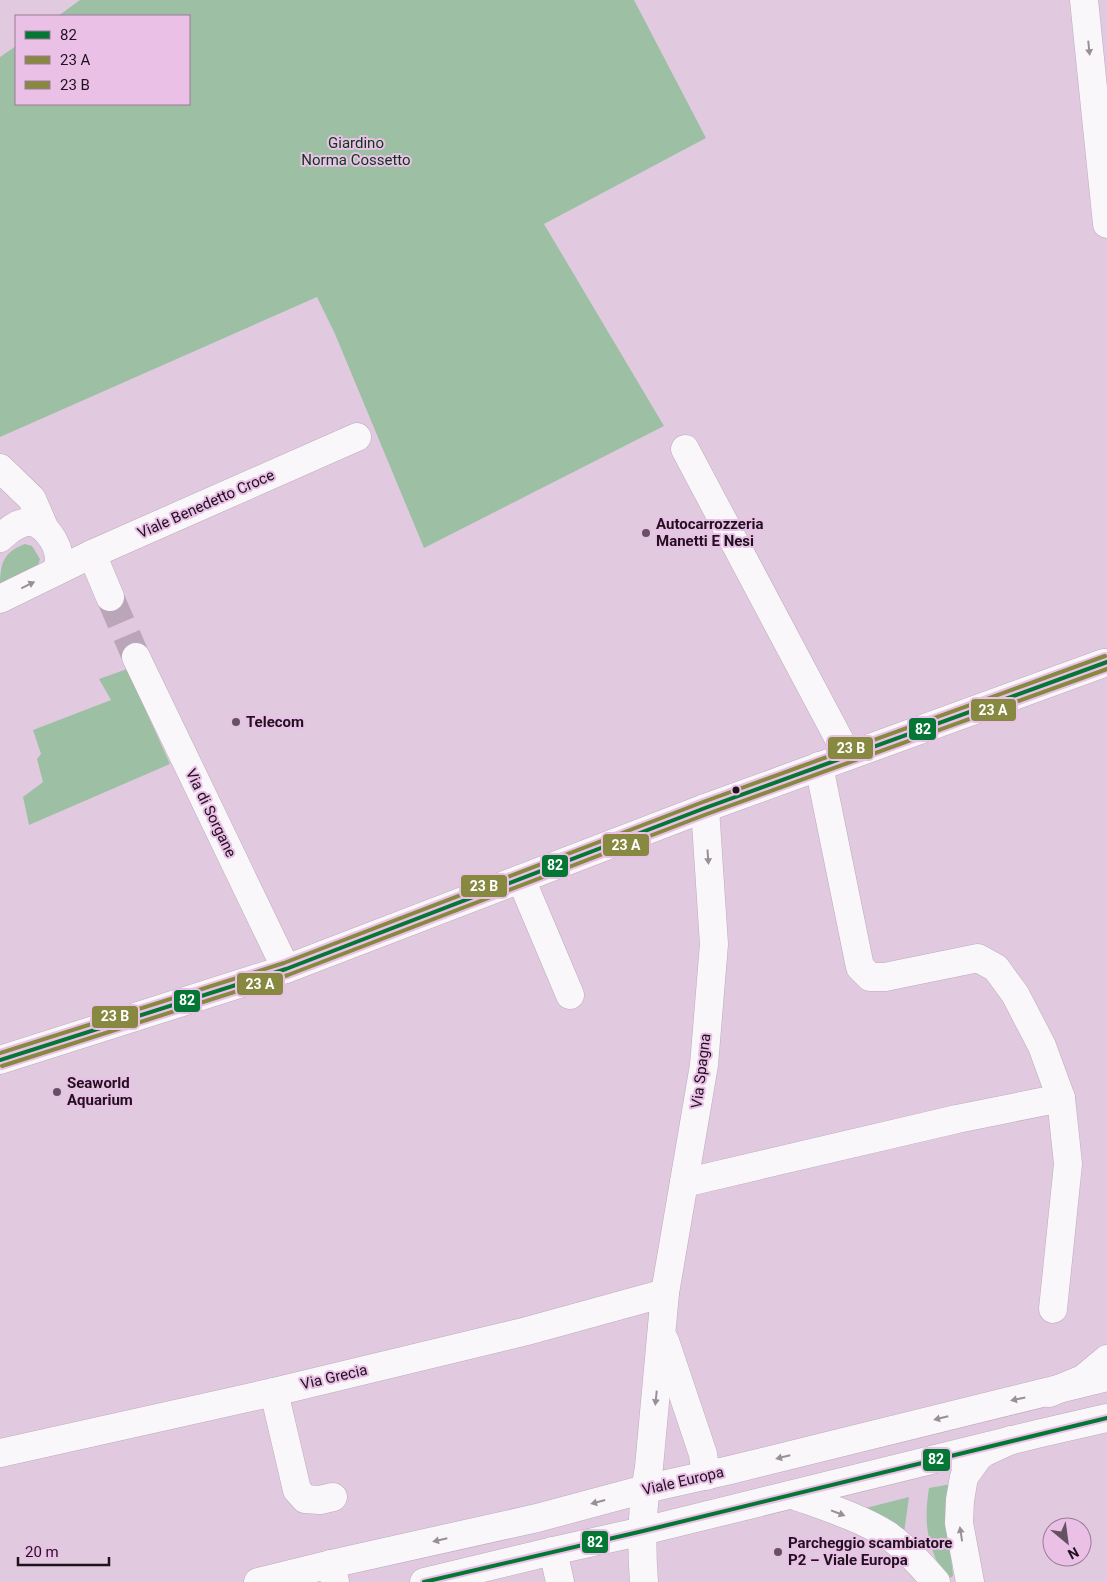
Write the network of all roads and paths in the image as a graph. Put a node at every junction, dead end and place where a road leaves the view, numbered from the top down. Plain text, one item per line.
1 (1084, 0) edge
2 (1107, 224) edge
3 (357, 437) dead end
4 (685, 449) dead end
5 (0, 468) edge
6 (44, 527) junction
7 (0, 538) edge
8 (92, 554) junction
9 (56, 571) junction
10 (110, 597) tunnel mouth
11 (0, 599) edge
12 (136, 656) tunnel mouth
13 (1104, 663) dead end
14 (848, 756) junction
15 (820, 766) junction
16 (705, 808) junction
17 (521, 879) junction
18 (286, 969) junction
19 (570, 995) dead end
20 (0, 1060) edge
21 (1061, 1098) junction
22 (684, 1183) junction
23 (665, 1293) junction
24 (1053, 1309) dead end
25 (662, 1332) junction
26 (1107, 1359) edge
27 (1107, 1377) edge
28 (274, 1392) junction
29 (1049, 1393) junction
30 (1107, 1418) edge
31 (1011, 1440) junction
32 (0, 1453) edge
33 (718, 1473) junction
34 (645, 1489) junction
35 (793, 1495) junction
36 (333, 1497) dead end
37 (643, 1531) junction
38 (553, 1551) junction
39 (333, 1573) edge
40 (258, 1582) edge
41 (424, 1582) edge
42 (560, 1582) edge
43 (644, 1582) edge
44 (936, 1582) edge
45 (970, 1582) edge

1 -> 2 main road
3 - 8 main road, Viale Benedetto Croce
4 - 14 main road
5 - 6 main road
6 - 7 main road
6 - 9 main road
8 - 9 main road, Viale Benedetto Croce
8 - 10 main road
11 -> 9 main road, Viale Benedetto Croce
12 - 18 main road, Via di Sorgane
13 - 14 main road
14 - 15 main road
15 - 16 main road
15 - 21 main road
16 - 17 main road
16 -> 22 main road, Via Spagna
17 - 18 main road
17 - 19 main road
18 - 20 main road
21 - 22 main road
21 - 24 main road
22 - 23 main road, Via Spagna
23 - 25 main road, Via Spagna
23 - 28 main road, Via Grecia
25 - 33 main road, Via Spagna
25 -> 34 main road, Via Spagna
26 - 29 main road
27 - 29 main road, Viale Europa
28 - 32 main road, Via Grecia
28 - 36 main road
29 -> 33 main road, Viale Europa
30 - 31 main road
31 - 35 main road
45 -> 31 main road
33 - 34 main road, Viale Europa
34 - 37 main road, Via Spagna
34 -> 39 main road, Viale Europa
35 - 37 main road
35 -> 44 main road
37 - 38 main road
37 - 43 main road, Via Spagna
38 - 41 main road
38 - 42 main road
39 - 40 main road, Viale Europa

